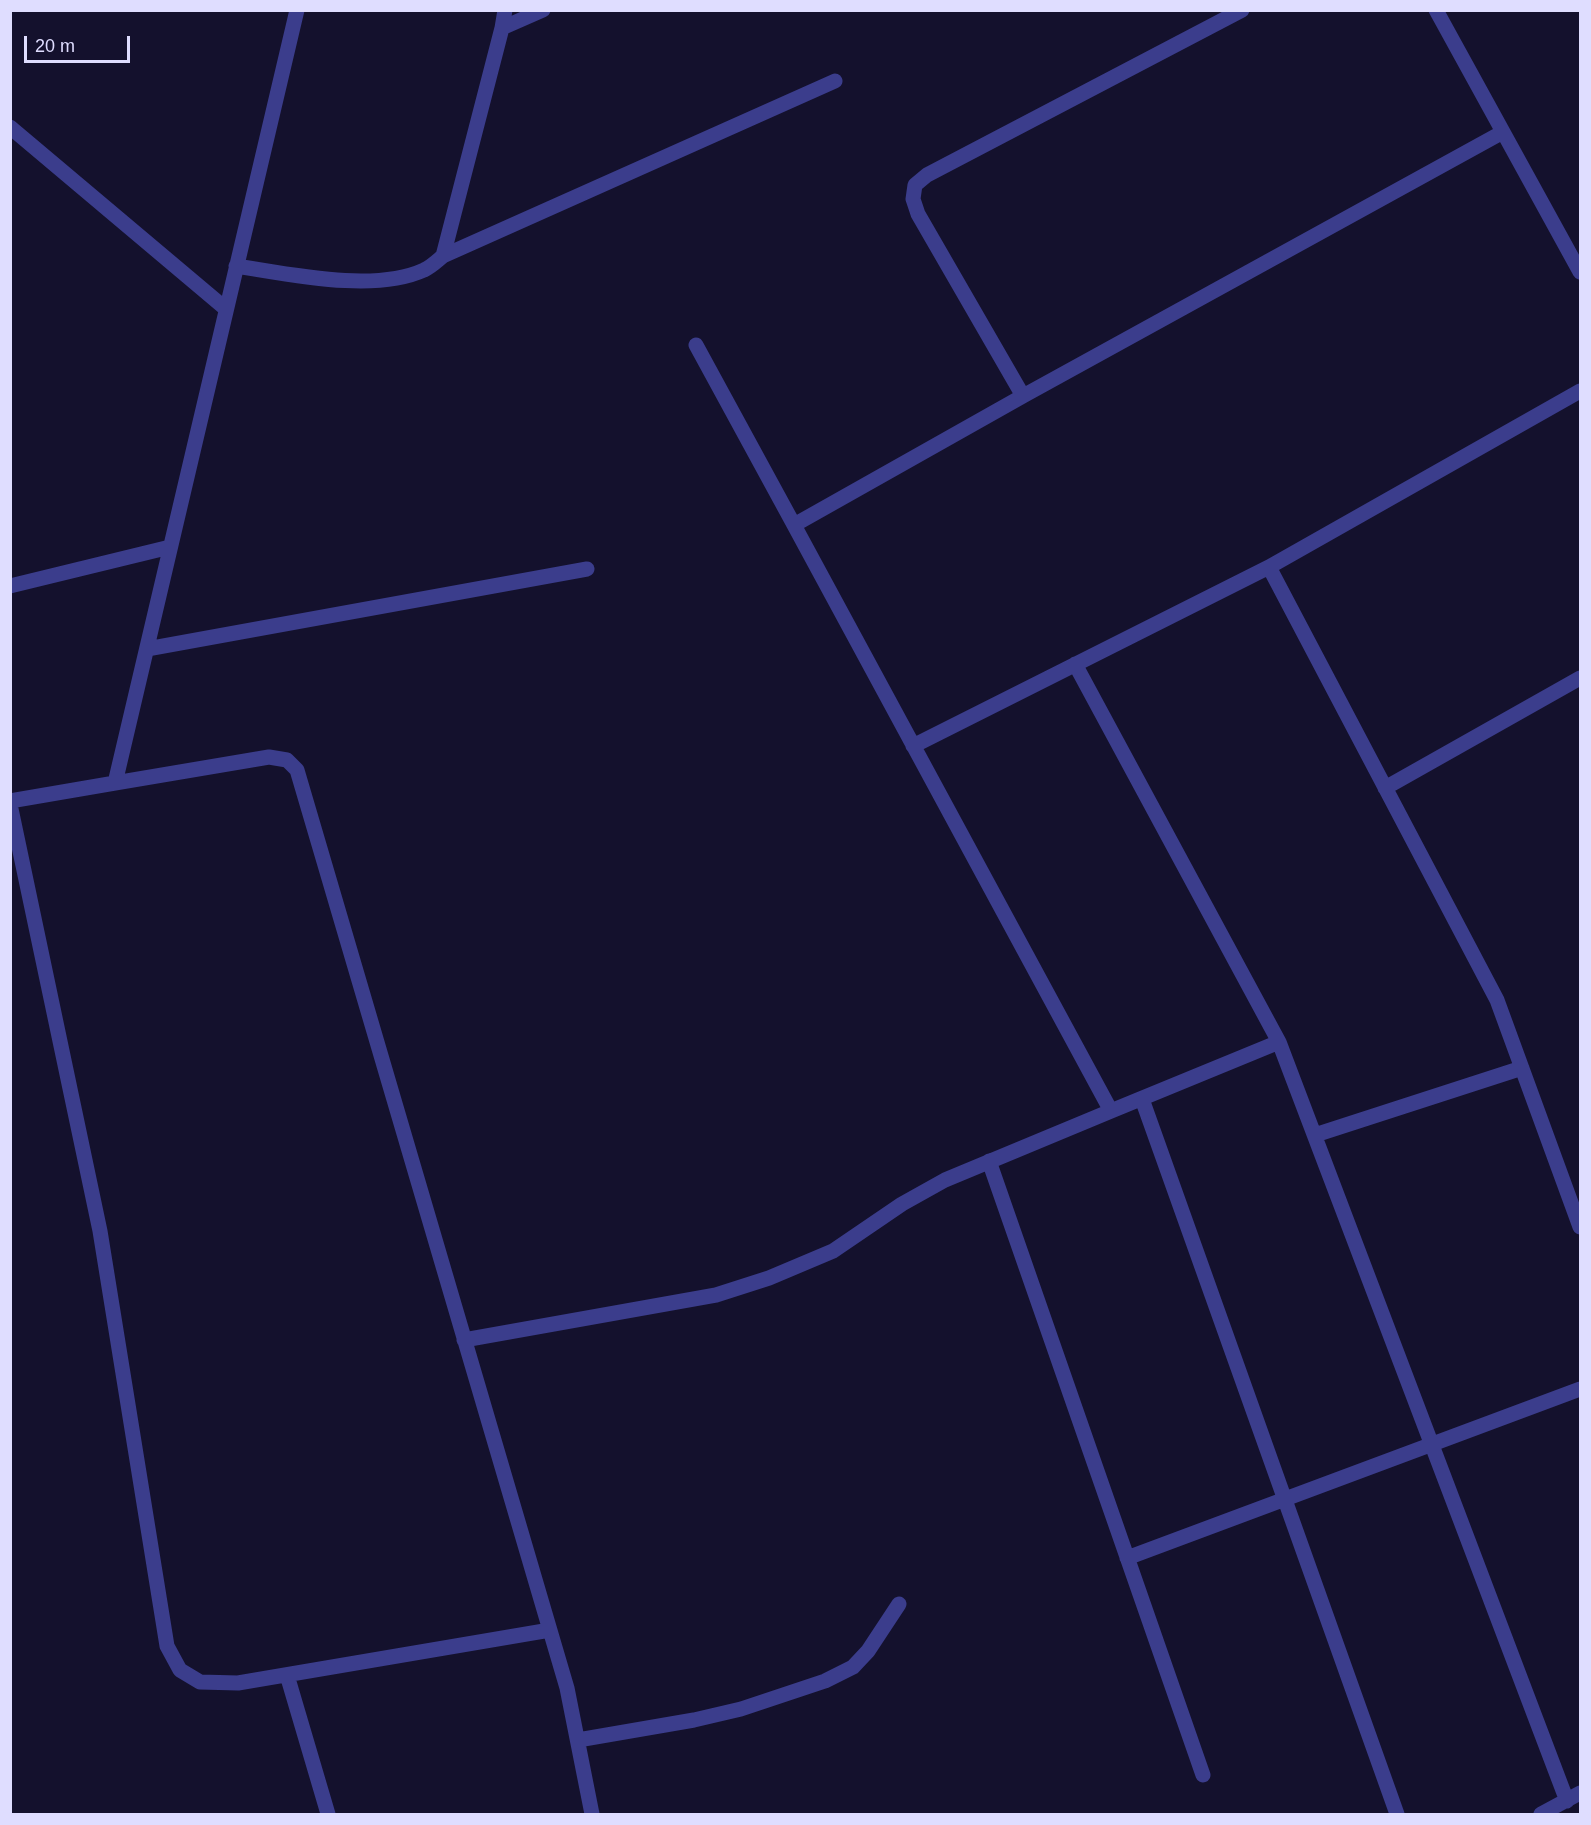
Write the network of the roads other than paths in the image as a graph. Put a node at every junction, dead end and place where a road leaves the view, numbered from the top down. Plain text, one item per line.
1 (297, 10) edge
2 (505, 10) edge
3 (543, 10) edge
4 (1242, 10) edge
5 (1436, 10) edge
6 (502, 28) junction
7 (836, 81) dead end
8 (10, 127) edge
9 (1503, 132) junction
10 (442, 256) junction
11 (236, 266) junction
12 (1581, 272) edge
13 (226, 309) junction
14 (696, 345) dead end
15 (1581, 391) edge
16 (1023, 396) junction
17 (794, 525) junction
18 (170, 547) junction
19 (1269, 567) junction
20 (587, 569) dead end
21 (10, 586) edge
22 (147, 649) junction
23 (1075, 664) junction
24 (1581, 678) edge
25 (914, 746) junction
26 (115, 783) junction
27 (1385, 788) junction
28 (10, 802) edge
29 (1279, 1042) junction
30 (1522, 1068) junction
31 (1142, 1099) junction
32 (1111, 1111) junction
33 (1315, 1135) junction
34 (989, 1161) junction
35 (1581, 1227) edge
36 (464, 1340) junction
37 (1581, 1389) edge
38 (1433, 1444) junction
39 (1285, 1499) junction
40 (1127, 1558) junction
41 (899, 1604) dead end
42 (550, 1630) junction
43 (287, 1675) junction
44 (578, 1740) junction
45 (1203, 1774) dead end
46 (1574, 1797) edge
47 (328, 1815) edge
48 (592, 1815) edge
49 (1397, 1815) edge
50 (1541, 1815) edge

1 - 11 street
2 - 6 street
3 - 6 street
4 - 16 street
5 - 9 street
6 - 10 street
7 - 10 street
8 - 13 street
9 - 12 street
9 - 16 street
10 - 11 street
11 - 13 street
13 - 18 street
14 - 17 street
15 - 19 street
16 - 17 street
17 - 25 street
18 - 21 street
18 - 22 street
19 - 23 street
19 - 27 street
20 - 22 street
22 - 26 street
23 - 25 street
23 - 29 street
24 - 27 street
25 - 32 street
26 - 28 street
26 - 36 street
27 - 30 street
28 - 43 street
29 - 31 street
29 - 33 street
30 - 33 street
30 - 35 street
31 - 32 street
31 - 39 street
32 - 34 street
33 - 38 street
34 - 36 street
34 - 40 street
36 - 42 street
37 - 38 street
38 - 39 street
38 - 46 street
39 - 40 street
39 - 49 street
40 - 45 street
41 - 44 street
42 - 43 street
42 - 44 street
43 - 47 street
44 - 48 street
46 - 50 street

